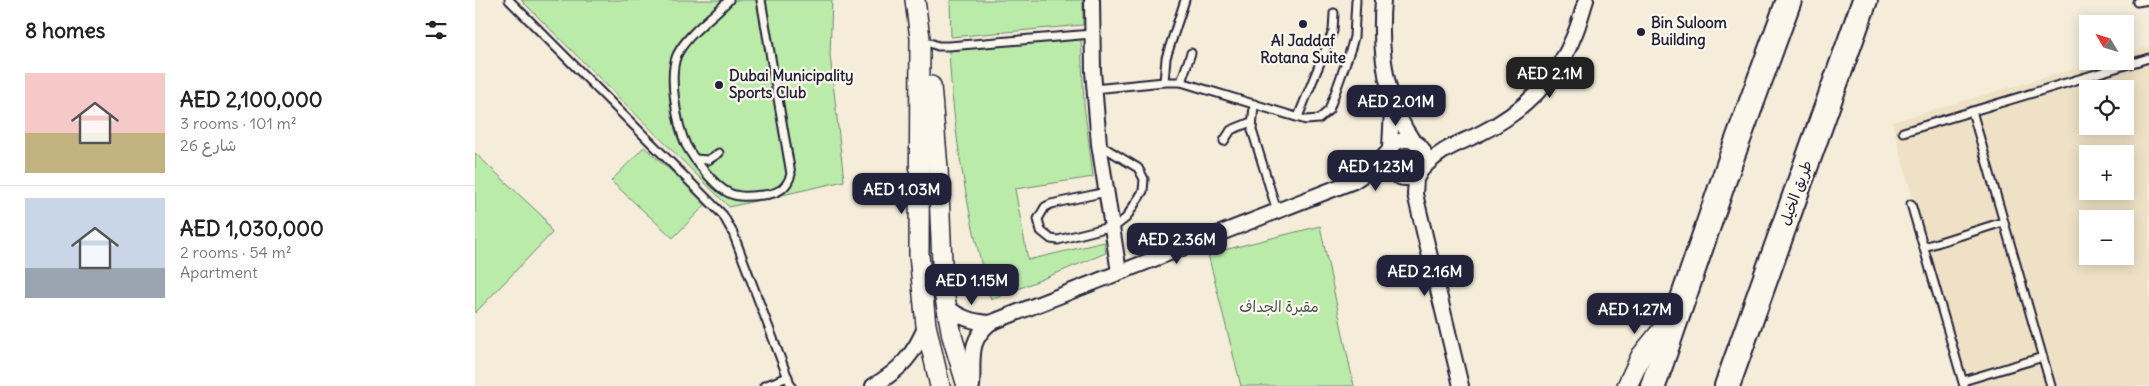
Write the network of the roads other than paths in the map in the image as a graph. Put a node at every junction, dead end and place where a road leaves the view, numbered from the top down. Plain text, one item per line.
1 (509, 0) edge
2 (729, 0) edge
3 (761, 0) edge
4 (915, 0) edge
5 (1093, 0) edge
6 (1185, 0) edge
7 (1357, 0) edge
8 (1383, 0) edge
9 (1586, 0) edge
10 (1789, 0) edge
11 (1865, 0) edge
12 (2149, 0) edge
13 (2137, 2) dead end
14 (1334, 14) dead end
15 (1092, 34) junction
16 (920, 38) junction
17 (1191, 53) dead end
18 (2149, 58) edge
19 (1164, 82) junction
20 (1181, 82) junction
21 (1094, 89) junction
22 (1392, 103) junction
23 (1254, 104) junction
24 (1972, 112) junction
25 (1298, 118) junction
26 (1251, 122) junction
27 (1903, 132) dead end
28 (1224, 142) dead end
29 (1414, 142) junction
30 (1455, 143) junction
31 (1099, 144) junction
32 (1388, 150) junction
33 (719, 153) dead end
34 (695, 159) junction
35 (1421, 170) junction
36 (1398, 177) junction
37 (1354, 181) junction
38 (1105, 192) junction
39 (1417, 202) junction
40 (1911, 204) dead end
41 (1277, 211) junction
42 (2003, 222) junction
43 (1111, 226) junction
44 (1924, 247) junction
45 (1119, 272) junction
46 (946, 306) junction
47 (1680, 308) junction
48 (990, 322) junction
49 (926, 325) junction
50 (2043, 357) junction
51 (787, 377) junction
52 (1964, 383) edge
53 (764, 386) edge
54 (791, 386) edge
55 (873, 386) edge
56 (940, 386) edge
57 (967, 386) edge
58 (972, 386) edge
59 (1461, 386) edge
60 (1627, 386) edge
61 (1653, 386) edge
62 (1727, 386) edge
63 (2051, 386) edge

1 - 51 lane
2 - 34 lane
3 - 34 lane
4 - 16 street
5 - 15 street
6 - 19 lane
7 - 25 lane
8 - 22 street
9 - 30 street
10 - 47 highway
11 - 62 highway, طريق الخيل
12 - 13 lane
14 - 25 lane
15 - 16 lane
15 - 21 street
16 - 46 street
16 - 49 street
17 - 20 lane
18 - 24 lane
19 - 20 lane
19 - 21 lane
20 - 23 lane
21 - 31 street
22 - 29 street
22 - 32 street
23 - 25 lane
23 - 26 lane
24 - 27 lane
24 - 42 lane
26 - 28 lane
26 - 41 lane
29 - 30 street
29 - 32 street
29 - 35 street
30 - 35 street
31 - 38 street
31 - 43 lane
32 - 36 street
32 - 37 street
33 - 34 lane
35 - 36 street
35 - 39 street
36 - 37 street
36 - 39 street
37 - 41 street
38 - 43 street
38 - 43 lane
39 - 59 street
40 - 44 lane
41 - 45 street
42 - 44 lane
42 - 50 lane
43 - 45 street
44 - 52 lane
45 - 48 street
46 - 48 street
46 - 57 street
47 - 60 street
47 - 61 highway
48 - 58 street
49 - 55 street
49 - 56 street
50 - 52 lane
50 - 63 lane
51 - 53 lane
51 - 54 lane

